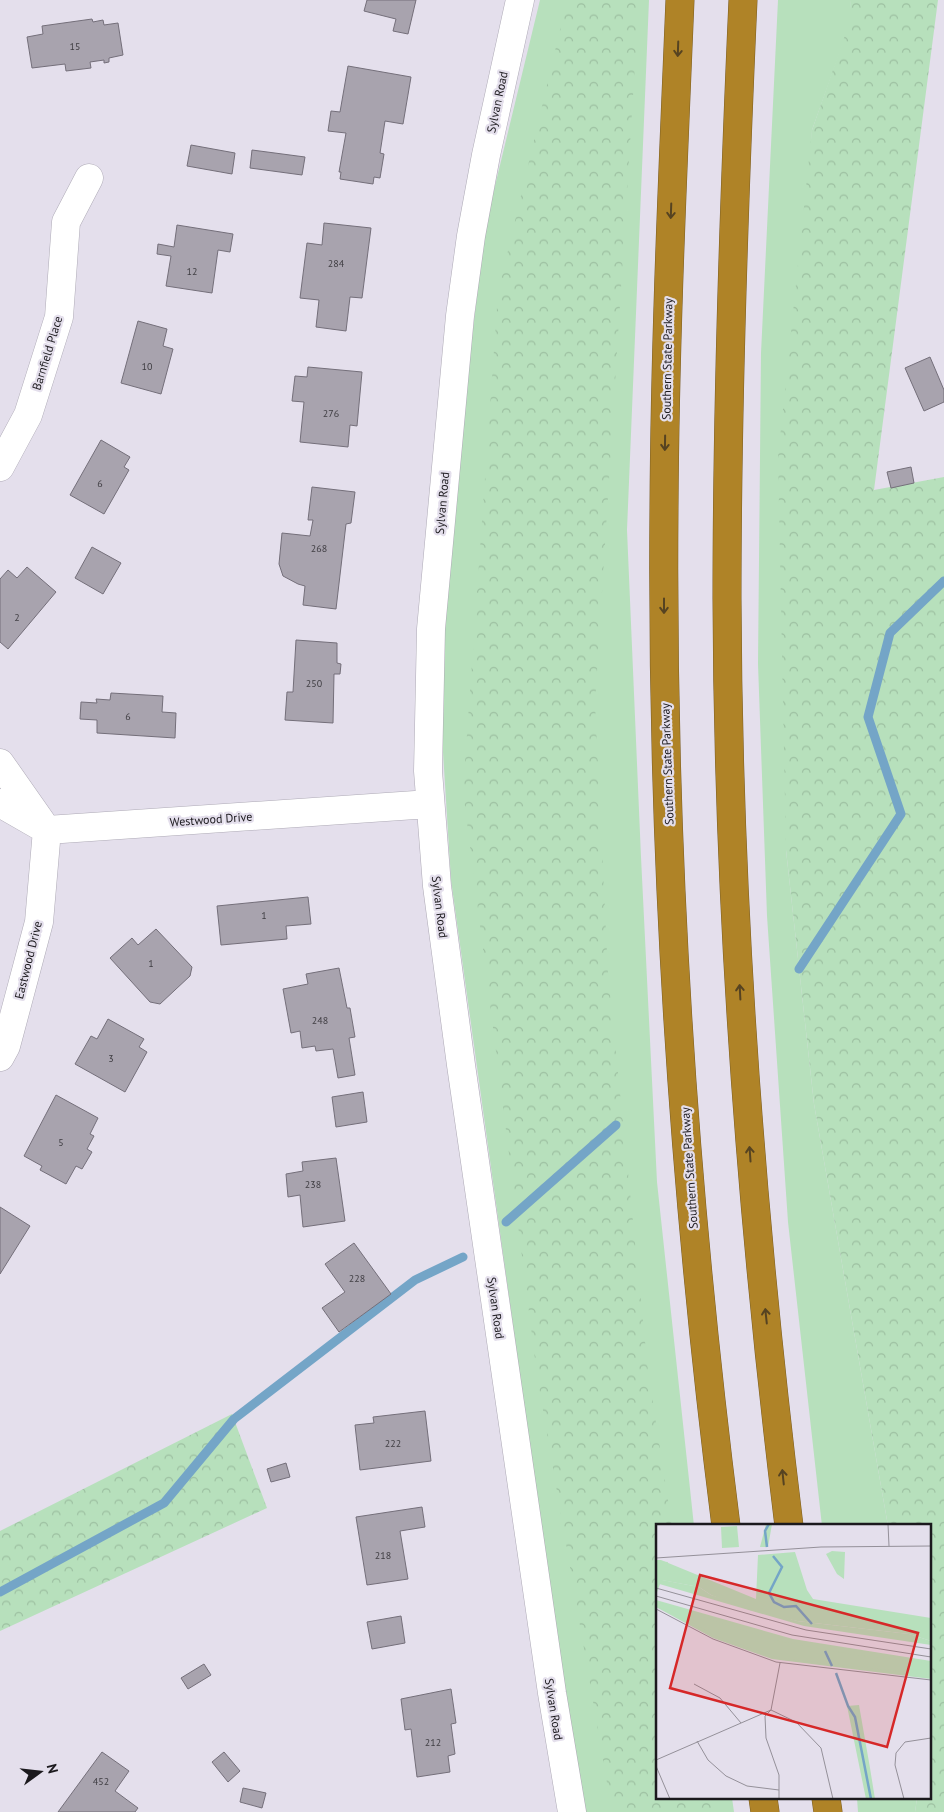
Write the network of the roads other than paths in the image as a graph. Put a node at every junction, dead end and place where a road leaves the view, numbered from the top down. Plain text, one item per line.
1 (520, 0) edge
2 (680, 0) edge
3 (742, 0) edge
4 (89, 178) dead end
5 (0, 467) edge
6 (0, 763) edge
7 (0, 803) edge
8 (430, 804) junction
9 (47, 830) junction
10 (0, 1057) edge
11 (726, 1524) edge
12 (789, 1524) edge
13 (572, 1812) edge

1 - 8 street, Sylvan Road
2 -> 11 highway, Southern State Parkway
12 -> 3 highway
4 - 5 street, Barnfield Place
6 - 9 street
7 - 9 street
8 - 9 street, Westwood Drive
8 - 13 street, Sylvan Road
9 - 10 street, Eastwood Drive

